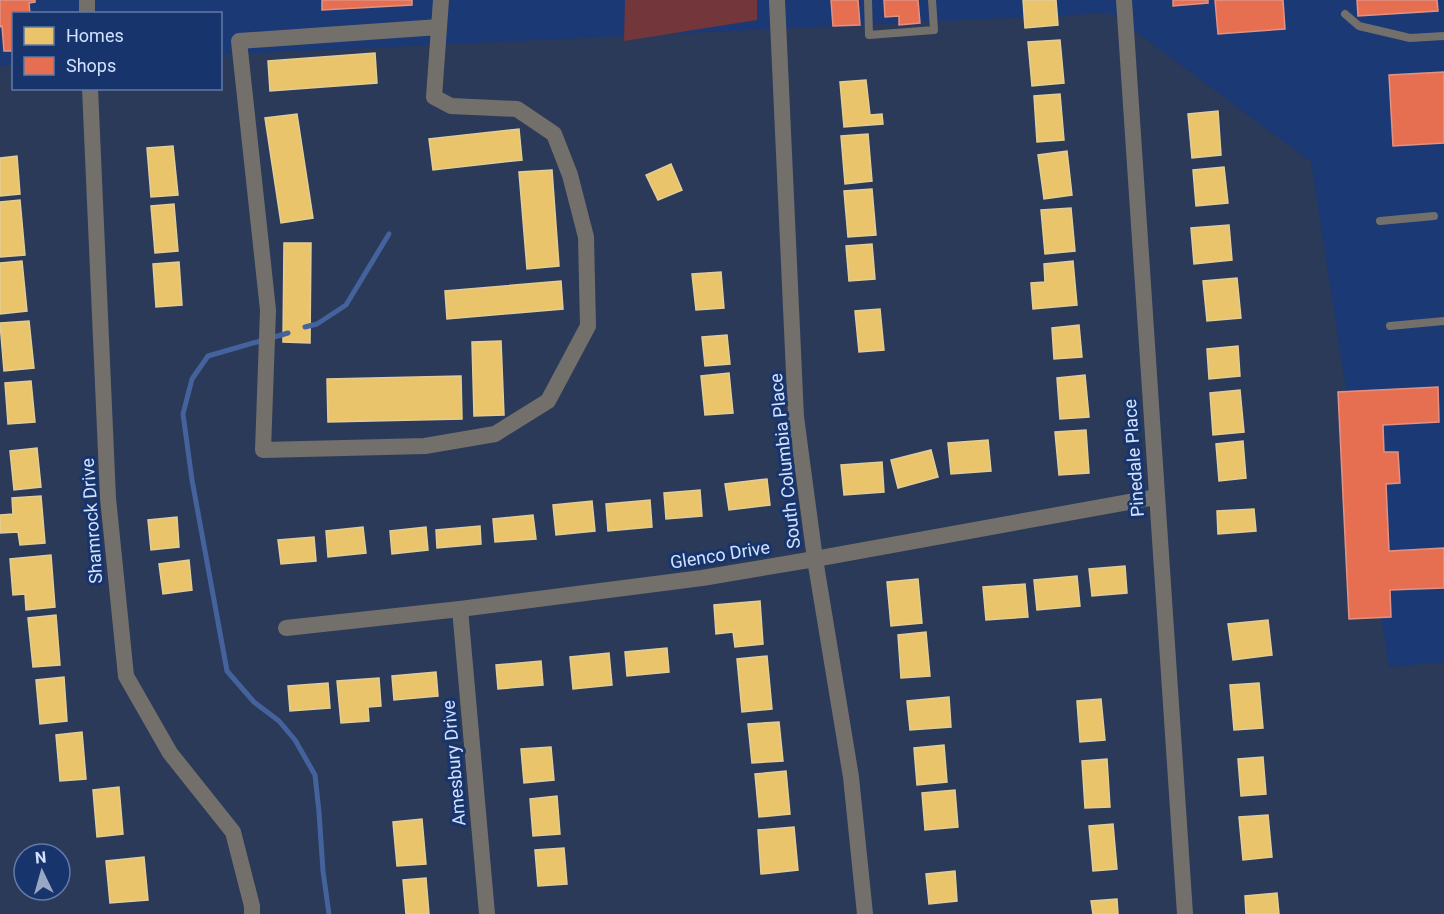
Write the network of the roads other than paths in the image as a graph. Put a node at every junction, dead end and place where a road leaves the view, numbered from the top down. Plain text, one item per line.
1 (441, 0) edge
2 (777, 0) edge
3 (868, 0) edge
4 (932, 0) edge
5 (1124, 0) edge
6 (1345, 14) dead end
7 (439, 27) junction
8 (1444, 36) edge
9 (90, 90) edge
10 (1434, 216) dead end
11 (1380, 221) dead end
12 (1444, 321) edge
13 (1390, 326) dead end
14 (1156, 497) junction
15 (815, 559) junction
16 (460, 609) junction
17 (286, 628) dead end
18 (252, 914) edge
19 (487, 914) edge
20 (865, 914) edge
21 (1185, 914) edge

1 - 7 street
2 - 15 street, South Columbia Place
3 - 4 lane
5 - 14 street, Pinedale Place
6 - 8 lane
7 - 7 street
9 - 18 street, Shamrock Drive
10 - 11 lane
12 - 13 lane
14 - 15 street, Glenco Drive
14 - 21 street, Pinedale Place
15 - 16 street, Glenco Drive
15 - 20 street, South Columbia Place
16 - 17 street, Glenco Drive
16 - 19 street, Amesbury Drive

